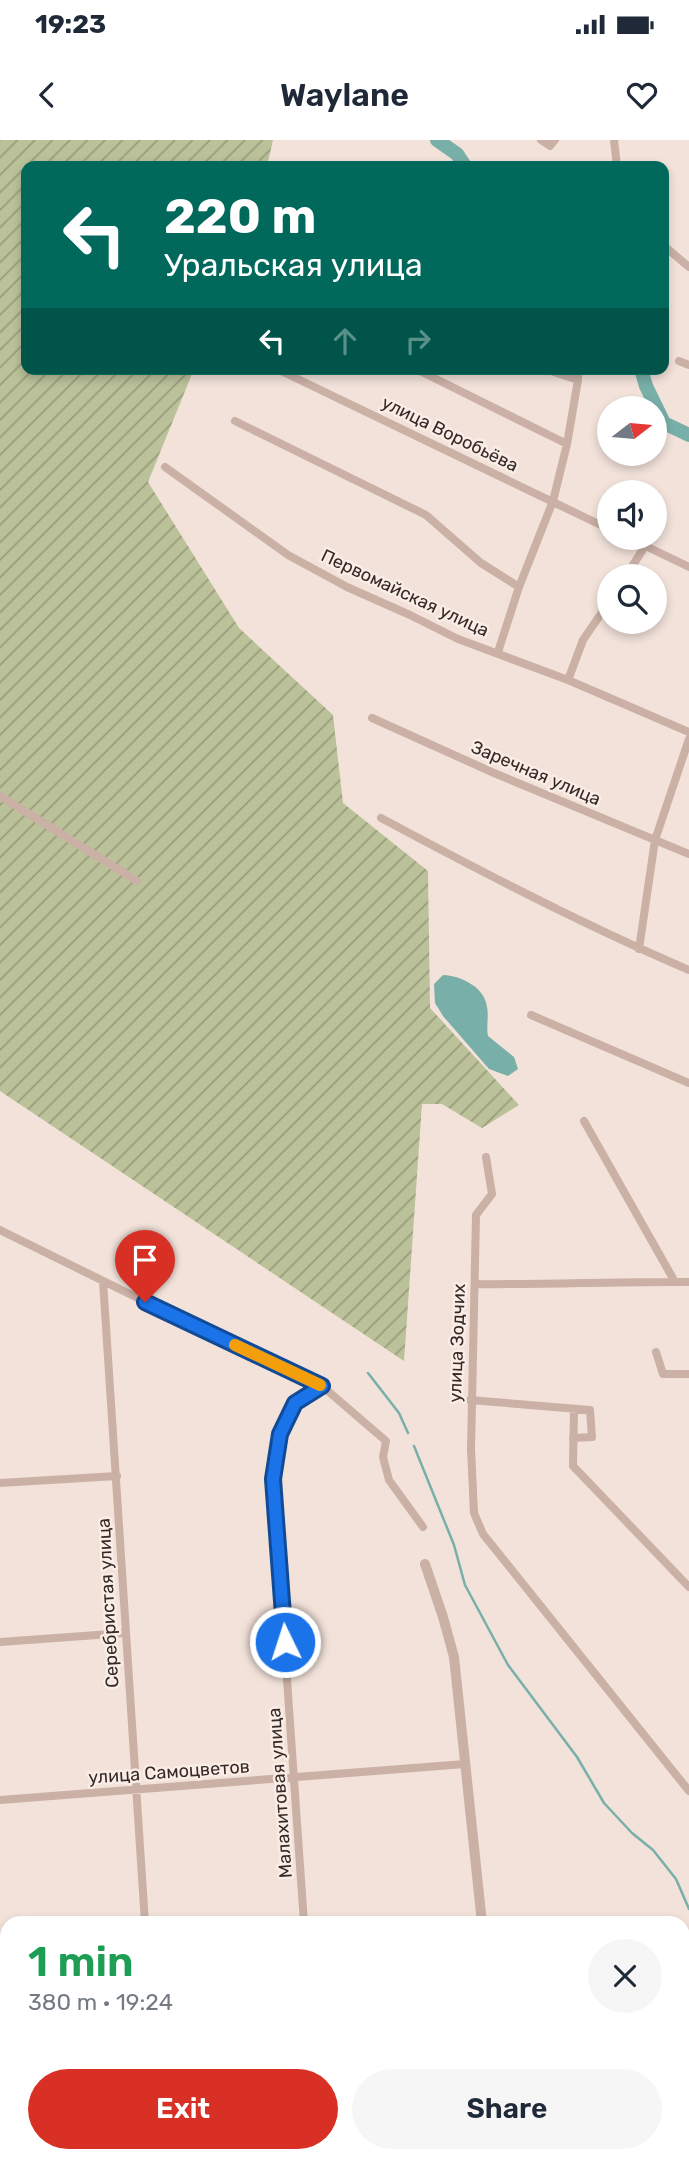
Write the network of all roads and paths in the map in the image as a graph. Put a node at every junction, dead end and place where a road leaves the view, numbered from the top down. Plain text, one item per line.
1 (541, 140) edge
2 (614, 140) edge
3 (552, 143) edge
4 (616, 161) edge
5 (669, 250) edge
6 (689, 267) edge
7 (679, 361) dead end
8 (689, 365) edge
9 (290, 375) edge
10 (428, 375) edge
11 (563, 375) edge
12 (578, 375) edge
13 (578, 380) junction
14 (235, 421) dead end
15 (567, 444) junction
16 (165, 467) dead end
17 (553, 501) junction
18 (597, 522) edge
19 (653, 550) edge
20 (689, 567) edge
21 (519, 587) junction
22 (597, 620) edge
23 (498, 652) junction
24 (568, 680) junction
25 (372, 718) dead end
26 (689, 732) edge
27 (689, 739) edge
28 (0, 796) edge
29 (381, 818) dead end
30 (655, 840) junction
31 (689, 854) edge
32 (137, 881) dead end
33 (639, 949) junction
34 (689, 970) edge
35 (531, 1015) dead end
36 (689, 1083) edge
37 (584, 1121) dead end
38 (486, 1157) dead end
39 (0, 1230) edge
40 (103, 1281) junction
41 (675, 1282) junction
42 (689, 1282) edge
43 (475, 1284) junction
44 (656, 1352) dead end
45 (689, 1374) edge
46 (322, 1386) junction
47 (470, 1400) junction
48 (574, 1410) junction
49 (573, 1438) junction
50 (117, 1476) junction
51 (0, 1483) edge
52 (423, 1527) dead end
53 (425, 1564) dead end
54 (689, 1587) edge
55 (125, 1633) junction
56 (0, 1642) edge
57 (466, 1764) junction
58 (295, 1778) junction
59 (136, 1791) junction
60 (689, 1791) edge
61 (0, 1800) edge
62 (145, 1916) edge
63 (304, 1916) edge
64 (481, 1916) edge

1 - 3 street
2 - 4 street
5 - 6 street
7 - 8 street
9 - 17 street, улица Воробьёва
10 - 15 street
11 - 13 street
12 - 13 street
13 - 15 street
14 - 21 street
15 - 17 street
16 - 23 street, Первомайская улица
17 - 18 street, улица Воробьёва
17 - 21 street
19 - 20 street
21 - 23 street
22 - 24 street
23 - 24 street, Первомайская улица
24 - 26 street, Первомайская улица
25 - 30 street, Заречная улица
27 - 30 street
28 - 32 street
29 - 33 street
30 - 31 street, Заречная улица
30 - 33 street
33 - 34 street
35 - 36 street
37 - 41 street
38 - 43 street, улица Зодчих
39 - 40 street
40 - 46 street
40 - 50 street, Серебристая улица
41 - 42 street
41 - 43 street
43 - 47 street, улица Зодчих
44 - 45 street
46 - 52 street
46 - 58 street, Малахитовая улица
47 - 48 street
47 - 60 street, улица Зодчих
48 - 49 street
48 - 49 street
49 - 54 street
50 - 51 street
50 - 55 street, Серебристая улица
53 - 57 street
55 - 56 street
55 - 59 street, Серебристая улица
57 - 58 street, улица Самоцветов
57 - 64 street
58 - 59 street, улица Самоцветов
58 - 63 street, Малахитовая улица
59 - 61 street, улица Самоцветов
59 - 62 street, Серебристая улица

